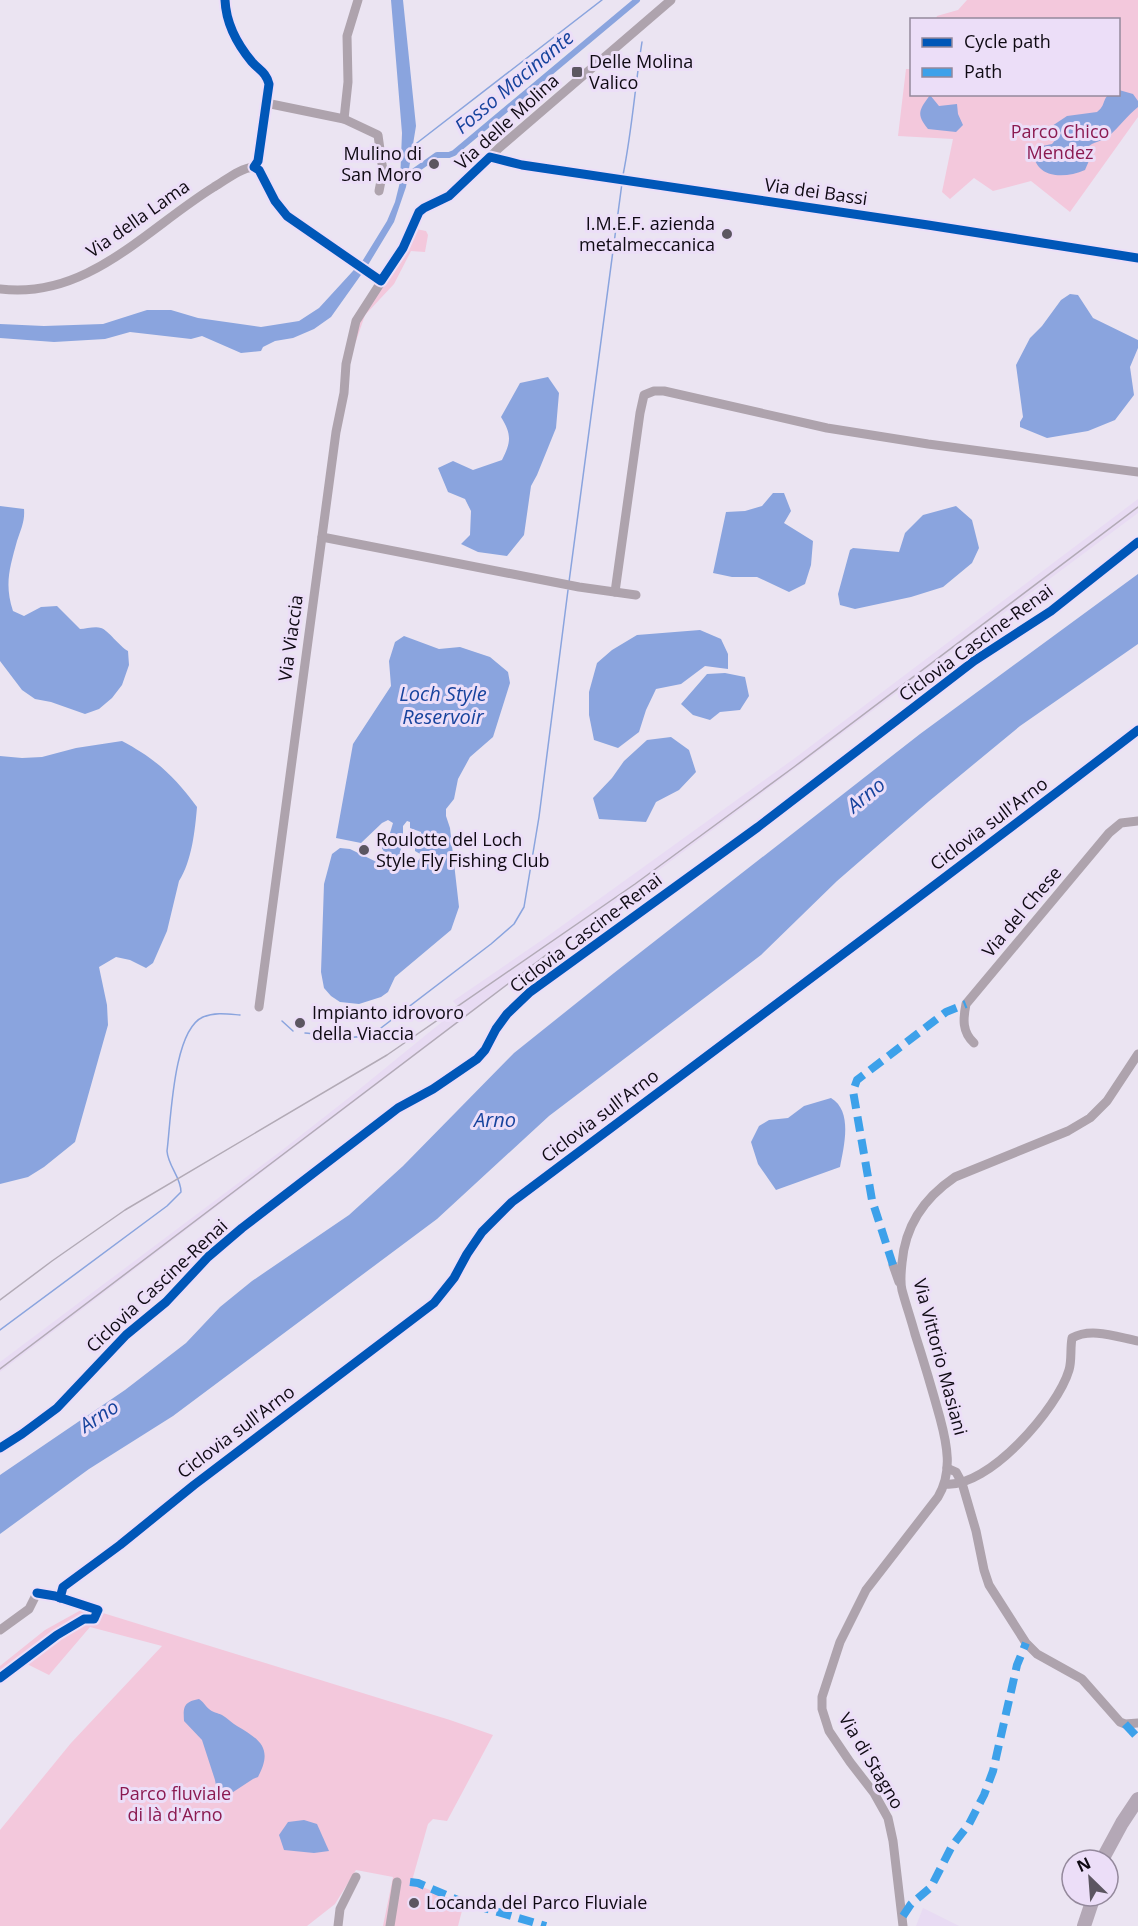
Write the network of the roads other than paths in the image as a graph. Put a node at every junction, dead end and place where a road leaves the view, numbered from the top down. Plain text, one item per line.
1 (225, 0) edge
2 (358, 0) edge
3 (671, 0) edge
4 (266, 103) junction
5 (344, 119) junction
6 (490, 157) junction
7 (254, 167) junction
8 (379, 191) dead end
9 (1138, 258) edge
10 (379, 279) junction
11 (0, 289) edge
12 (1138, 472) edge
13 (322, 537) junction
14 (615, 592) junction
15 (636, 595) dead end
16 (1138, 821) edge
17 (259, 1007) dead end
18 (974, 1043) dead end
19 (1138, 1054) edge
20 (892, 1265) dead end
21 (902, 1288) junction
22 (1138, 1341) edge
23 (944, 1433) junction
24 (947, 1468) junction
25 (960, 1479) junction
26 (945, 1484) junction
27 (37, 1593) dead end
28 (0, 1630) edge
29 (1138, 1723) edge
30 (1138, 1799) edge
31 (1138, 1812) edge
32 (1108, 1848) edge
33 (1117, 1848) edge
34 (356, 1877) dead end
35 (397, 1882) dead end
36 (1082, 1908) edge
37 (1090, 1908) edge
38 (338, 1926) edge
39 (390, 1926) edge
40 (903, 1926) edge
41 (1076, 1926) edge
42 (1084, 1926) edge

1 - 4 street
2 - 5 street
3 - 6 street, Via delle Molina
4 - 5 street
4 - 7 street
5 - 8 street
6 - 9 street, Via dei Bassi
6 - 10 street, Via delle Molina
7 - 10 street
7 - 11 street, Via della Lama
10 - 13 street, Via Viaccia
12 - 14 street
13 - 14 street
13 - 17 street, Via Viaccia
14 - 15 street
16 - 18 street, Via del Chese
19 - 21 street, Via Vittorio Masiani
20 - 21 street
21 - 23 street, Via Vittorio Masiani
22 - 25 street
23 - 24 street, Via Vittorio Masiani
23 - 25 street
24 - 25 street
24 - 26 street, Via di Stagno
25 - 26 street
25 - 29 street
26 - 40 street, Via di Stagno
27 - 28 street
30 - 32 highway
31 - 33 highway
34 - 38 street
35 - 39 street
36 - 41 highway
37 - 42 highway

